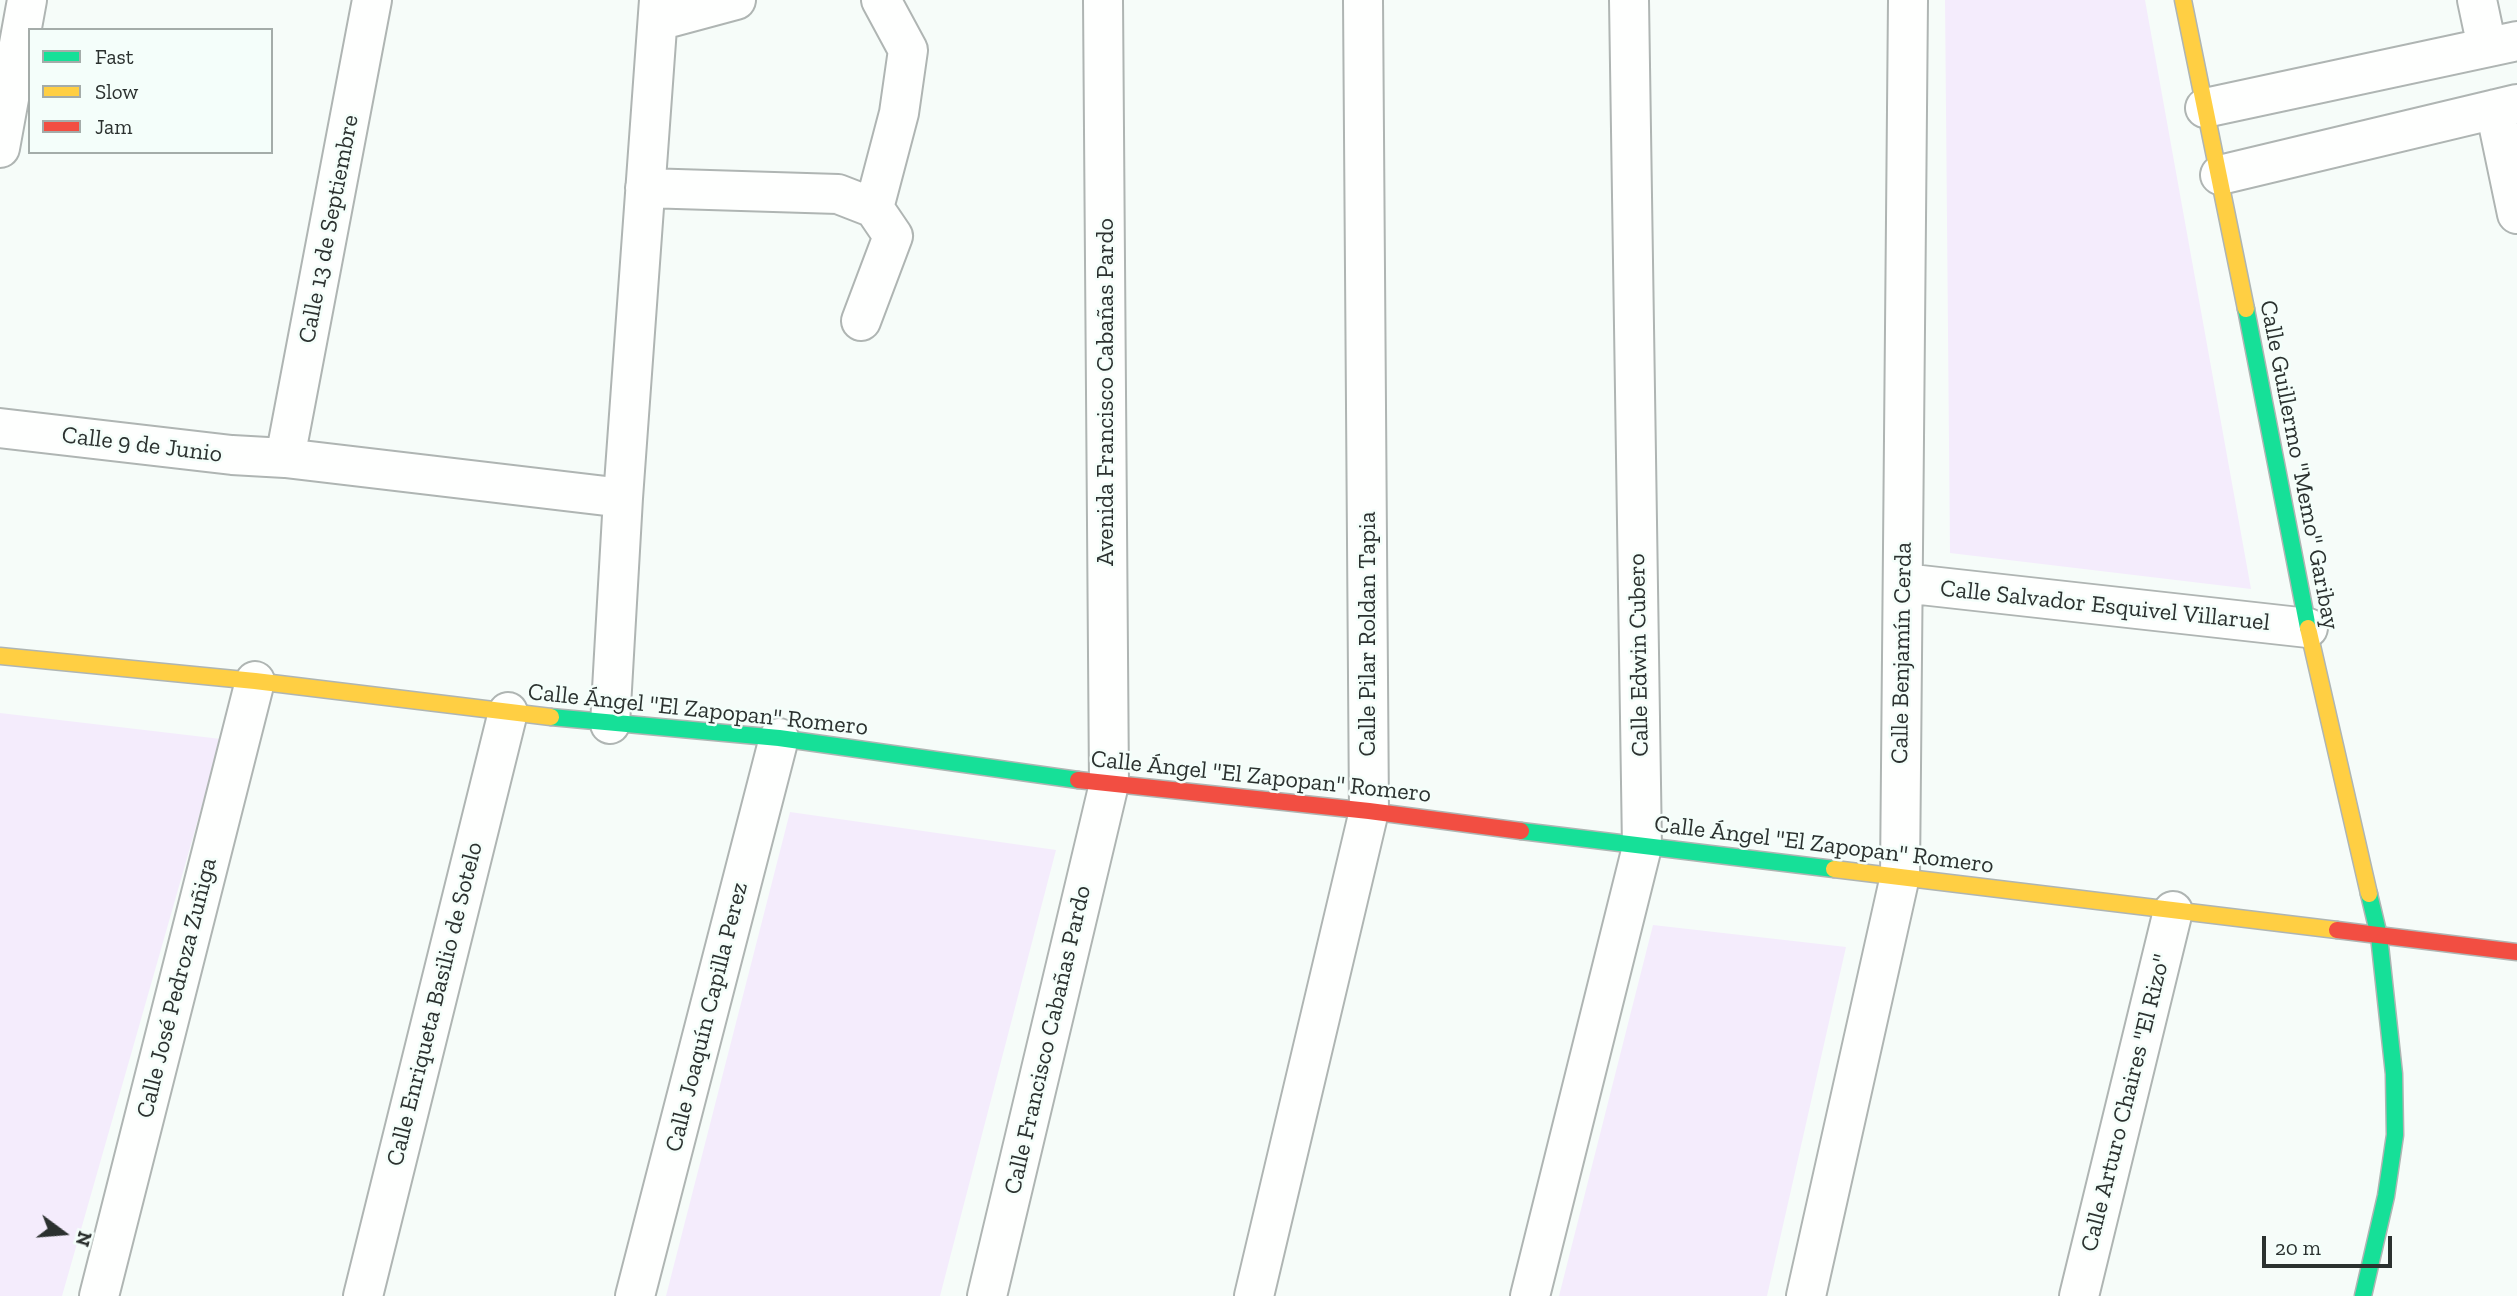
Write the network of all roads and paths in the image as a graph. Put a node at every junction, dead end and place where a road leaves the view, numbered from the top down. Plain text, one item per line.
1 (27, 0) edge
2 (372, 0) edge
3 (736, 0) edge
4 (881, 0) edge
5 (1102, 0) edge
6 (1363, 0) edge
7 (1629, 0) edge
8 (1908, 0) edge
9 (2183, 0) edge
10 (2477, 0) edge
11 (659, 11) edge
12 (2502, 44) edge
13 (2506, 107) edge
14 (2205, 108) junction
15 (0, 148) edge
16 (2220, 175) junction
17 (645, 188) junction
18 (874, 208) junction
19 (2517, 214) edge
20 (861, 321) dead end
21 (0, 428) edge
22 (285, 458) junction
23 (623, 498) junction
24 (1903, 583) junction
25 (2308, 628) junction
26 (0, 656) edge
27 (256, 681) junction
28 (508, 712) junction
29 (610, 724) junction
30 (779, 738) junction
31 (1109, 784) junction
32 (1369, 811) junction
33 (1642, 847) junction
34 (1900, 876) junction
35 (2173, 911) junction
36 (2379, 936) junction
37 (2517, 952) edge
38 (99, 1296) edge
39 (363, 1296) edge
40 (635, 1296) edge
41 (987, 1296) edge
42 (1254, 1296) edge
43 (1530, 1296) edge
44 (1805, 1296) edge
45 (2079, 1296) edge
46 (2363, 1296) edge

1 - 15 street
2 - 22 street, Calle 13 de Septiembre
3 - 11 street
4 - 18 street
5 - 31 street, Avenida Francisco Cabañas Pardo
6 - 32 street, Calle Pilar Roldan Tapia
7 - 33 street, Calle Edwin Cubero
8 - 24 street, Calle Benjamín Cerda
9 - 14 street, Calle Guillermo "Memo" Garibay
10 - 12 street
11 - 17 street
12 - 14 street
13 - 16 street
13 - 19 street
14 - 16 street, Calle Guillermo "Memo" Garibay
16 - 25 street, Calle Guillermo "Memo" Garibay
17 - 18 street
17 - 23 street
18 - 20 street
21 - 22 street, Calle 9 de Junio
22 - 23 street, Calle 9 de Junio
23 - 29 street
24 - 25 street, Calle Salvador Esquivel Villaruel
24 - 34 street, Calle Benjamín Cerda
25 - 36 street, Calle Guillermo "Memo" Garibay
26 - 27 street, Calle Ángel "El Zapopan" Romero
27 - 28 street, Calle Ángel "El Zapopan" Romero
27 - 38 street, Calle José Pedroza Zuñiga
28 - 29 street, Calle Ángel "El Zapopan" Romero
28 - 39 street, Calle Enriqueta Basilio de Sotelo
29 - 30 street, Calle Ángel "El Zapopan" Romero
30 - 31 street, Calle Ángel "El Zapopan" Romero
30 - 40 street, Calle Joaquín Capilla Perez
31 - 32 street, Calle Ángel "El Zapopan" Romero
31 - 41 street, Calle Francisco Cabañas Pardo
32 - 33 street, Calle Ángel "El Zapopan" Romero
32 - 42 street, Calle Pilar Roldan Tapia
33 - 34 street, Calle Ángel "El Zapopan" Romero
33 - 43 street, Calle Edwin Cubero
34 - 35 street, Calle Ángel "El Zapopan" Romero
34 - 44 street, Calle Benjamín Cerda
35 - 36 street, Calle Ángel "El Zapopan" Romero
35 - 45 street, Calle Arturo Chaires "El Rizo"
36 - 37 street, Calle Ángel "El Zapopan" Romero
36 - 46 street, Calle Guillermo "Memo" Garibay

